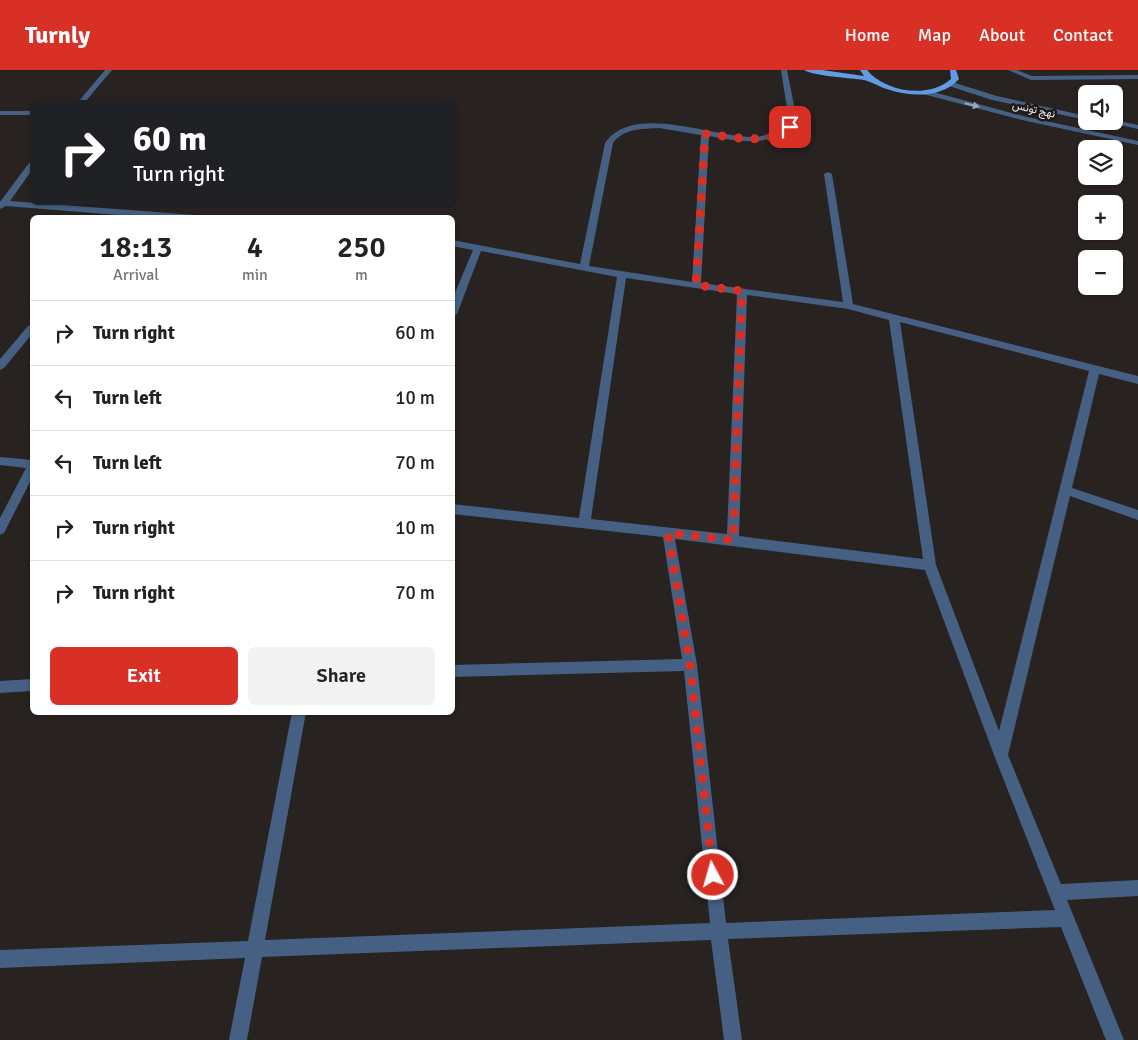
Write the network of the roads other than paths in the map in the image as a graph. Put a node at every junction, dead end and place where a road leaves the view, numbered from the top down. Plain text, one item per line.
1 (110, 70) edge
2 (784, 70) edge
3 (807, 70) edge
4 (863, 70) edge
5 (953, 70) edge
6 (1011, 70) edge
7 (1138, 77) edge
8 (870, 79) junction
9 (952, 84) junction
10 (926, 92) junction
11 (83, 100) edge
12 (0, 113) edge
13 (30, 113) edge
14 (1078, 116) edge
15 (1123, 124) edge
16 (1138, 127) edge
17 (705, 134) junction
18 (1138, 143) edge
19 (30, 168) edge
20 (828, 174) dead end
21 (2, 205) edge
22 (128, 215) edge
23 (455, 245) edge
24 (477, 250) junction
25 (584, 268) junction
26 (622, 275) junction
27 (696, 285) junction
28 (742, 291) junction
29 (455, 306) edge
30 (848, 306) junction
31 (894, 317) junction
32 (30, 330) edge
33 (0, 366) edge
34 (1095, 368) junction
35 (1138, 380) edge
36 (0, 461) edge
37 (30, 466) edge
38 (30, 470) edge
39 (1065, 490) junction
40 (455, 510) edge
41 (1138, 515) edge
42 (584, 523) junction
43 (0, 530) edge
44 (668, 533) junction
45 (733, 540) junction
46 (930, 565) junction
47 (690, 665) junction
48 (455, 671) edge
49 (30, 685) edge
50 (0, 686) edge
51 (298, 715) edge
52 (1001, 755) junction
53 (1138, 888) edge
54 (1056, 893) junction
55 (1066, 918) junction
56 (719, 933) junction
57 (254, 950) junction
58 (0, 959) edge
59 (238, 1040) edge
60 (733, 1040) edge
61 (1115, 1040) edge

1 - 11 street
2 - 17 street
3 - 8 main road
4 - 8 main road
5 - 9 main road
6 - 7 street
8 - 10 main road
9 - 10 main road
9 - 14 street, نهج تونس
10 -> 18 street, نهج تونس
12 - 13 street
15 - 16 street
17 - 25 street
17 - 27 street
19 - 21 street
20 - 30 street
21 - 22 street
23 - 24 street
24 - 25 street
24 - 29 street
25 - 26 street
26 - 27 street
26 - 42 street
27 - 28 street
28 - 30 street
28 - 45 street
30 - 31 street
31 - 34 street
31 - 46 street
32 - 33 street
34 - 35 street
34 - 39 street
36 - 37 street
38 - 43 street
39 - 41 street
39 - 52 street
40 - 42 street
42 - 44 street
44 - 45 street
44 - 47 street
45 - 46 street
46 - 52 street
47 - 48 street
47 - 56 street
49 - 50 street
51 - 57 street
52 - 54 street
53 - 54 street
54 - 55 street
55 - 56 street
55 - 61 street
56 - 57 street
56 - 60 street
57 - 58 street
57 - 59 street

